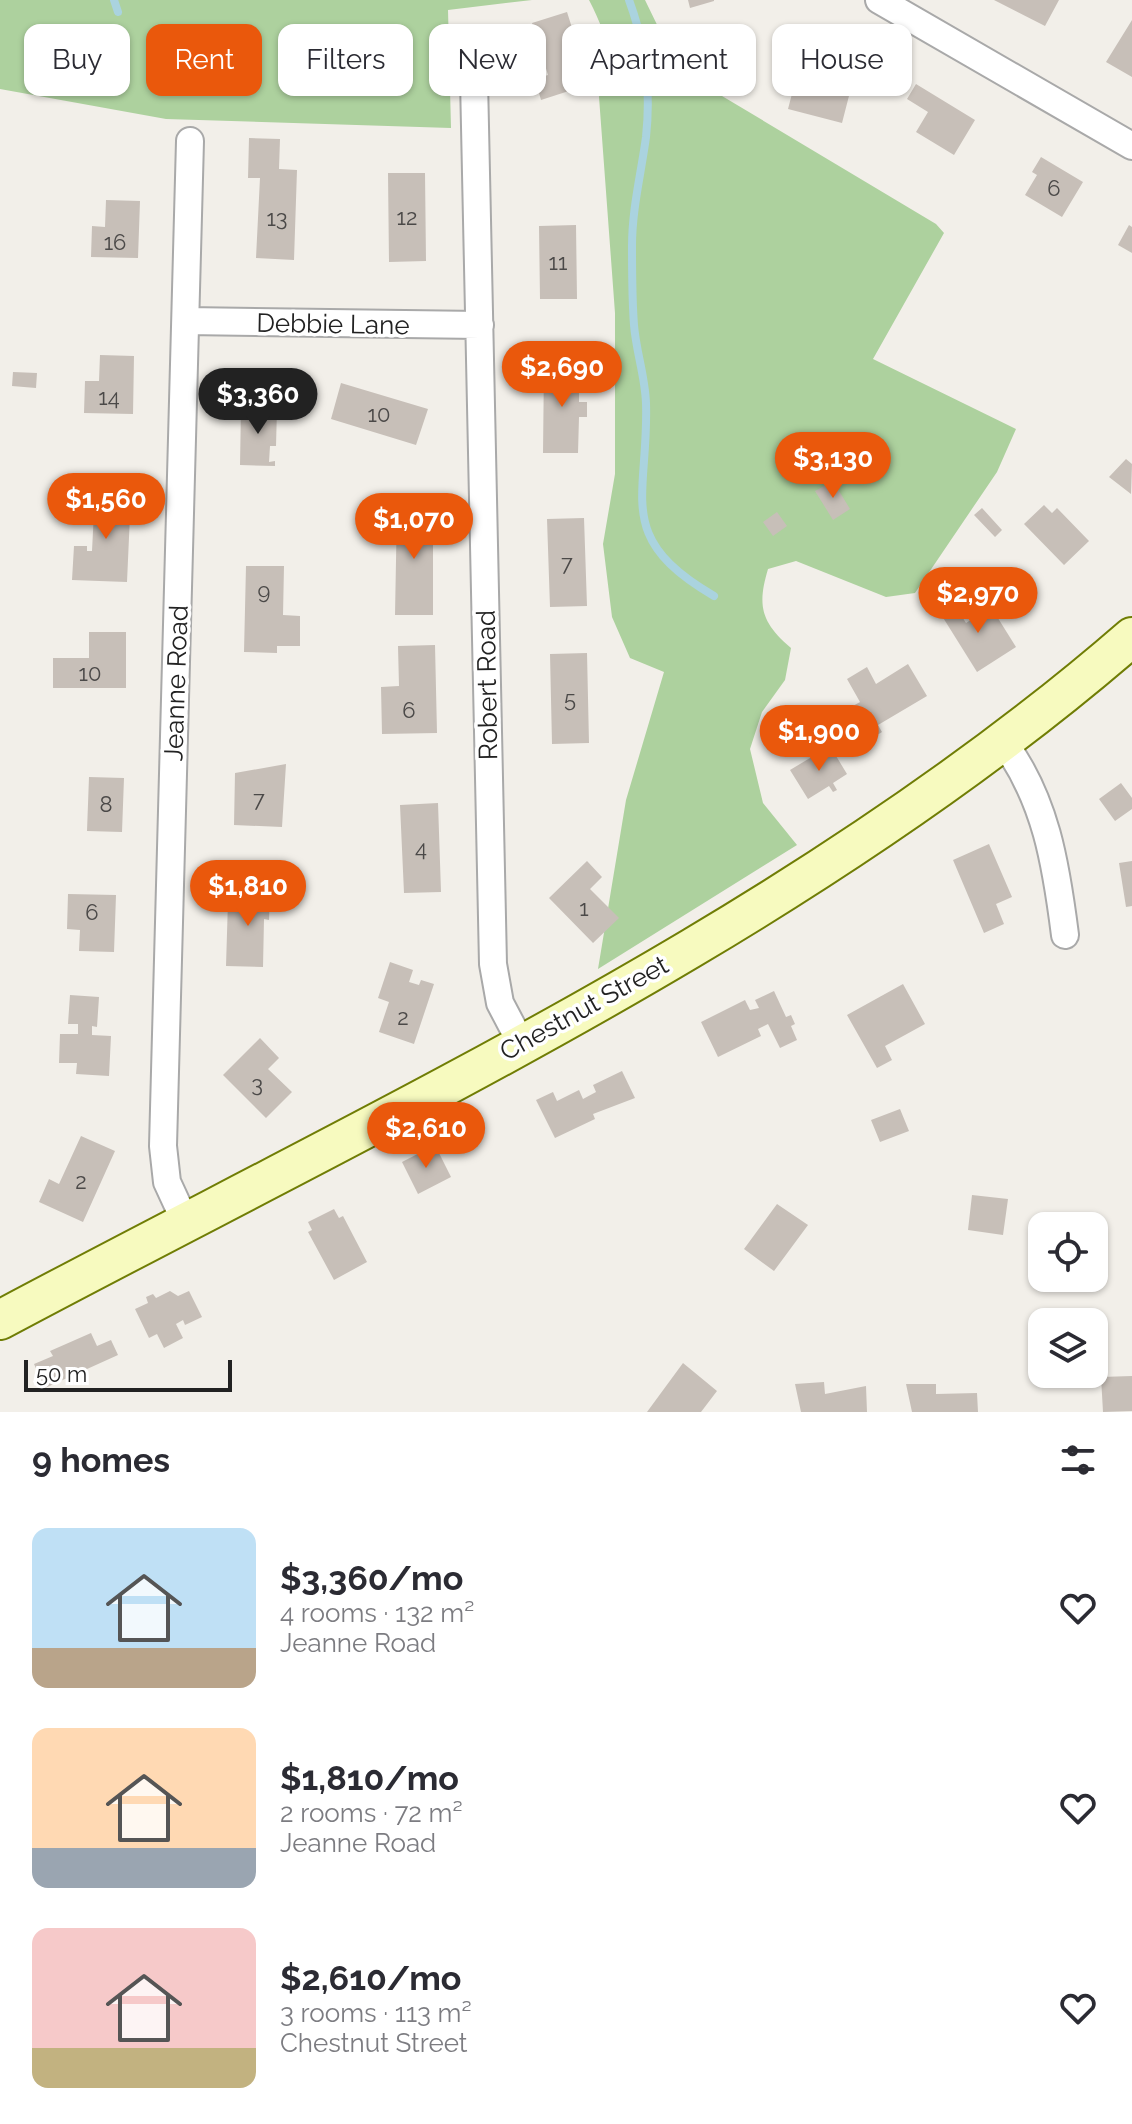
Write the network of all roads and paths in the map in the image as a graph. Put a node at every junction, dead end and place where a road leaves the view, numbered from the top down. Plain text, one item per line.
1 (879, 0) edge
2 (474, 96) edge
3 (190, 141) dead end
4 (1132, 146) edge
5 (186, 321) junction
6 (480, 325) junction
7 (1132, 637) edge
8 (1002, 740) junction
9 (1065, 935) dead end
10 (521, 1043) junction
11 (185, 1221) junction
12 (0, 1320) edge

1 - 4 street
2 - 6 street, Robert Road
3 - 5 street, Jeanne Road
5 - 6 street, Debbie Lane
5 - 11 street, Jeanne Road
6 - 10 street, Robert Road
7 - 8 main road, Chestnut Street
8 - 9 street
8 - 10 main road, Chestnut Street
10 - 11 main road, Chestnut Street
11 - 12 main road, Chestnut Street

